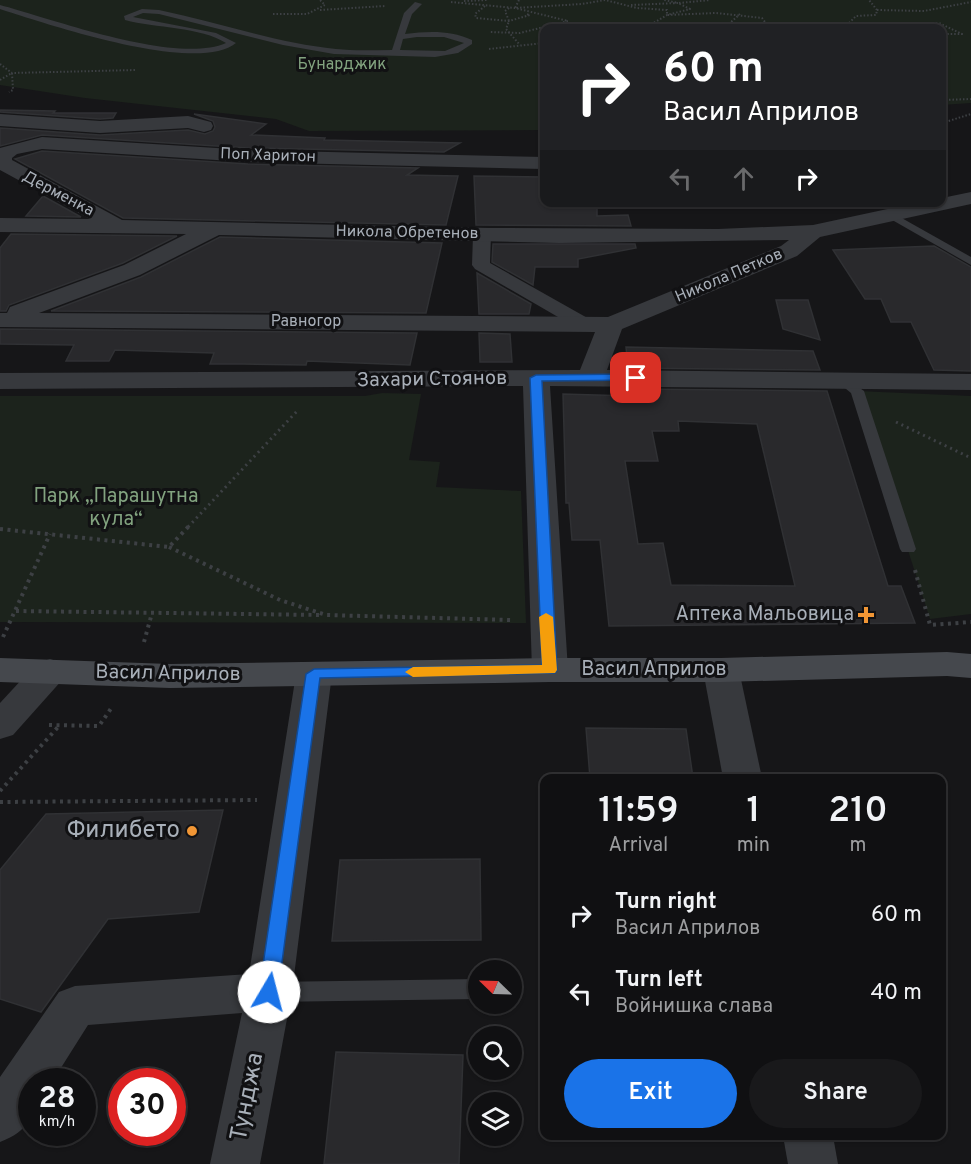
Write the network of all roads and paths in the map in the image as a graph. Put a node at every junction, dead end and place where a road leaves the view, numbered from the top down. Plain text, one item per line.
1 (487, 0) edge
2 (519, 0) edge
3 (664, 0) edge
4 (711, 0) edge
5 (869, 0) edge
6 (971, 2) edge
7 (678, 3) junction
8 (417, 4) joint
9 (625, 5) junction
10 (486, 6) junction
11 (0, 7) edge
12 (508, 8) junction
13 (515, 8) junction
14 (320, 10) dead end
15 (877, 10) junction
16 (523, 11) junction
17 (740, 14) junction
18 (667, 15) junction
19 (509, 21) junction
20 (558, 24) edge
21 (652, 24) edge
22 (727, 24) edge
23 (762, 24) edge
24 (852, 24) edge
25 (946, 26) edge
26 (540, 30) edge
27 (489, 31) dead end
28 (510, 34) junction
29 (946, 34) edge
30 (399, 37) junction
31 (540, 44) edge
32 (520, 46) junction
33 (395, 52) junction
34 (454, 52) junction
35 (0, 64) edge
36 (138, 69) dead end
37 (12, 73) junction
38 (0, 80) edge
39 (6, 93) dead end
40 (971, 99) edge
41 (946, 100) edge
42 (971, 114) edge
43 (0, 120) edge
44 (946, 122) edge
45 (204, 126) dead end
46 (1, 163) edge
47 (540, 163) edge
48 (971, 198) edge
49 (946, 203) edge
50 (929, 207) edge
51 (891, 215) junction
52 (0, 225) edge
53 (117, 225) junction
54 (213, 229) junction
55 (813, 232) junction
56 (482, 235) junction
57 (971, 262) edge
58 (0, 320) edge
59 (584, 324) junction
60 (611, 325) junction
61 (536, 378) junction
62 (590, 378) junction
63 (841, 379) junction
64 (0, 381) edge
65 (324, 381) junction
66 (971, 382) edge
67 (894, 421) dead end
68 (971, 458) edge
69 (0, 529) edge
70 (50, 534) junction
71 (169, 547) junction
72 (908, 549) joint
73 (16, 611) junction
74 (326, 615) junction
75 (546, 621) junction
76 (971, 622) edge
77 (0, 642) edge
78 (963, 663) edge
79 (0, 670) edge
80 (550, 670) junction
81 (721, 670) junction
82 (50, 671) junction
83 (314, 674) junction
84 (0, 726) edge
85 (99, 726) dead end
86 (742, 774) edge
87 (0, 791) edge
88 (296, 800) junction
89 (0, 802) edge
90 (468, 989) edge
91 (269, 992) junction
92 (0, 1119) edge
93 (809, 1140) edge
94 (235, 1164) edge
95 (813, 1164) edge

1 - 10 path
2 - 13 path
3 - 7 path
4 - 7 path
5 - 15 path
6 - 15 path
7 - 9 path
7 - 18 path
8 - 14 path
8 - 30 lane
9 - 13 path
9 - 18 path
10 - 12 path
10 - 19 path
11 - 33 lane
12 - 13 path
12 - 19 path
13 - 16 path
15 - 24 path
16 - 19 path
16 - 20 path
17 - 18 path
17 - 22 path
17 - 23 path
18 - 21 path
19 - 28 path
25 - 29 path
26 - 28 path
27 - 28 path
28 - 32 path
30 - 33 lane
30 - 34 lane
31 - 32 path
32 - 34 path
33 - 34 lane
35 - 37 path
36 - 37 path
37 - 38 path
37 - 39 path
40 - 41 path
42 - 44 path
43 - 45 street
46 - 47 street, Поп Харитон
46 - 53 street, Дерменка
48 - 49 street, Никола Петков
50 - 51 street, Никола Петков
51 - 55 street, Никола Петков
51 - 57 lane
52 - 53 street, Никола Обретенов
53 - 54 street, Никола Обретенов
54 - 56 street, Никола Обретенов
54 - 58 street
55 - 56 street, Никола Обретенов
55 - 60 street, Никола Петков
56 - 59 street
58 - 59 street, Равногор
59 - 60 street, Равногор
60 - 62 street
61 - 62 street, Захари Стоянов
61 - 65 street, Захари Стоянов
61 - 75 street
62 - 63 street, Захари Стоянов
63 - 66 street, Захари Стоянов
63 - 72 lane
64 - 65 street, Захари Стоянов
65 - 71 path
67 - 68 path
69 - 70 path
70 - 71 path
70 - 73 path
71 - 74 path
72 - 76 path
73 - 74 path
73 - 77 path
74 - 75 path
75 - 80 street
78 - 81 main road, Васил Априлов
79 - 82 main road, Васил Априлов
80 - 81 main road, Васил Априлов
80 - 83 main road, Васил Априлов
81 - 86 street
82 - 83 main road, Васил Априлов
82 - 84 street
83 - 88 street, Тунджа
85 - 87 path
88 - 89 path
88 - 91 street, Тунджа
90 - 91 lane
91 - 92 street
91 - 94 street, Тунджа
93 - 95 street

